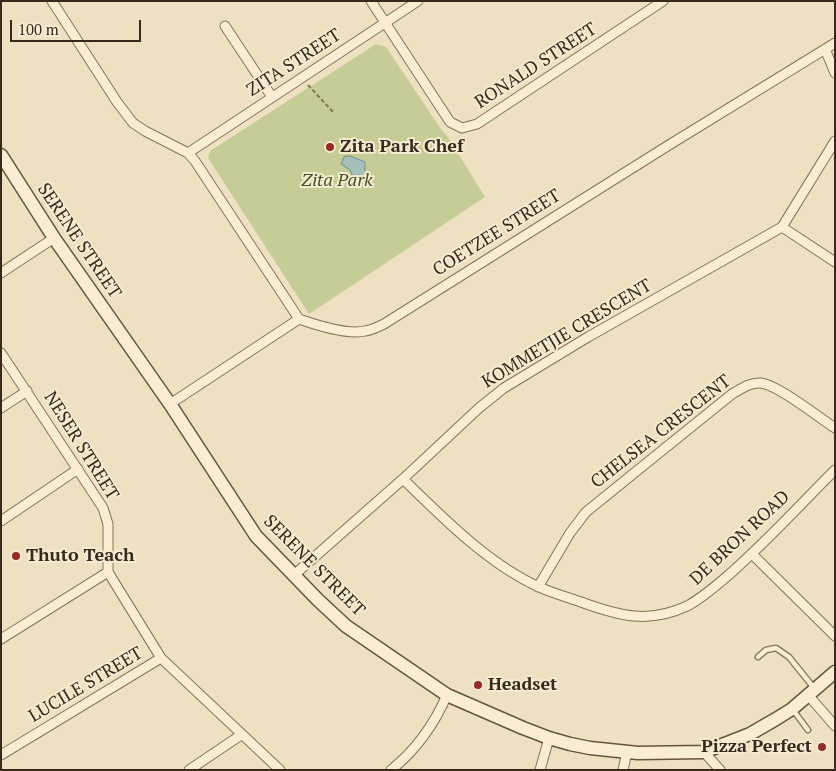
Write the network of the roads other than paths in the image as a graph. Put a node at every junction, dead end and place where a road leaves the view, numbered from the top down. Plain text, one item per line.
1 (52, 1) edge
2 (371, 1) edge
3 (418, 1) edge
4 (663, 1) edge
5 (386, 23) junction
6 (225, 26) dead end
7 (835, 43) edge
8 (825, 49) junction
9 (835, 73) edge
10 (272, 96) junction
11 (835, 141) edge
12 (188, 153) junction
13 (1, 155) edge
14 (782, 227) junction
15 (54, 238) junction
16 (835, 262) edge
17 (1, 273) edge
18 (299, 318) junction
19 (1, 353) edge
20 (27, 391) junction
21 (170, 404) junction
22 (1, 408) edge
23 (835, 428) edge
24 (78, 469) junction
25 (835, 470) edge
26 (403, 479) junction
27 (1, 521) edge
28 (752, 554) junction
29 (108, 572) junction
30 (294, 575) junction
31 (538, 587) junction
32 (835, 636) edge
33 (1, 638) edge
34 (758, 657) dead end
35 (161, 658) junction
36 (835, 672) edge
37 (812, 692) junction
38 (447, 695) junction
39 (792, 709) junction
40 (835, 726) edge
41 (808, 730) dead end
42 (241, 735) junction
43 (549, 738) junction
44 (627, 752) junction
45 (704, 752) junction
46 (1, 755) edge
47 (189, 770) edge
48 (280, 770) edge
49 (391, 770) edge
50 (540, 770) edge
51 (623, 770) edge
52 (720, 770) edge

1 - 12 street
2 - 5 street
3 - 5 street, ZITA STREET
4 - 5 street, RONALD STREET
5 - 10 street, ZITA STREET
6 - 10 street
7 - 8 street, COETZEE STREET
8 - 9 street
8 - 18 street, COETZEE STREET
10 - 12 street, ZITA STREET
11 - 14 street
12 - 18 street
13 - 15 street, SERENE STREET
14 - 16 street
14 - 26 street, KOMMETJIE CRESCENT
15 - 17 street
15 - 21 street, SERENE STREET
18 - 21 street
19 - 20 street, NESER STREET
20 - 22 street
20 - 24 street, NESER STREET
21 - 30 street, SERENE STREET
23 - 31 street, CHELSEA CRESCENT
24 - 27 street
24 - 29 street, NESER STREET
25 - 28 street, DE BRON ROAD
26 - 30 street, KOMMETJIE CRESCENT
26 - 31 street, DE BRON ROAD
28 - 31 street, DE BRON ROAD
28 - 32 street
29 - 33 street
29 - 35 street
30 - 38 street, SERENE STREET
34 - 37 lane
35 - 42 street
35 - 46 street, LUCILE STREET
36 - 37 street, SERENE STREET
37 - 39 street, SERENE STREET
37 - 40 street
38 - 43 street, SERENE STREET
38 - 49 street
39 - 41 lane
39 - 45 street, SERENE STREET
42 - 47 street
42 - 48 street
43 - 44 street, SERENE STREET
43 - 50 street
44 - 45 street, SERENE STREET
44 - 51 street
45 - 52 street

